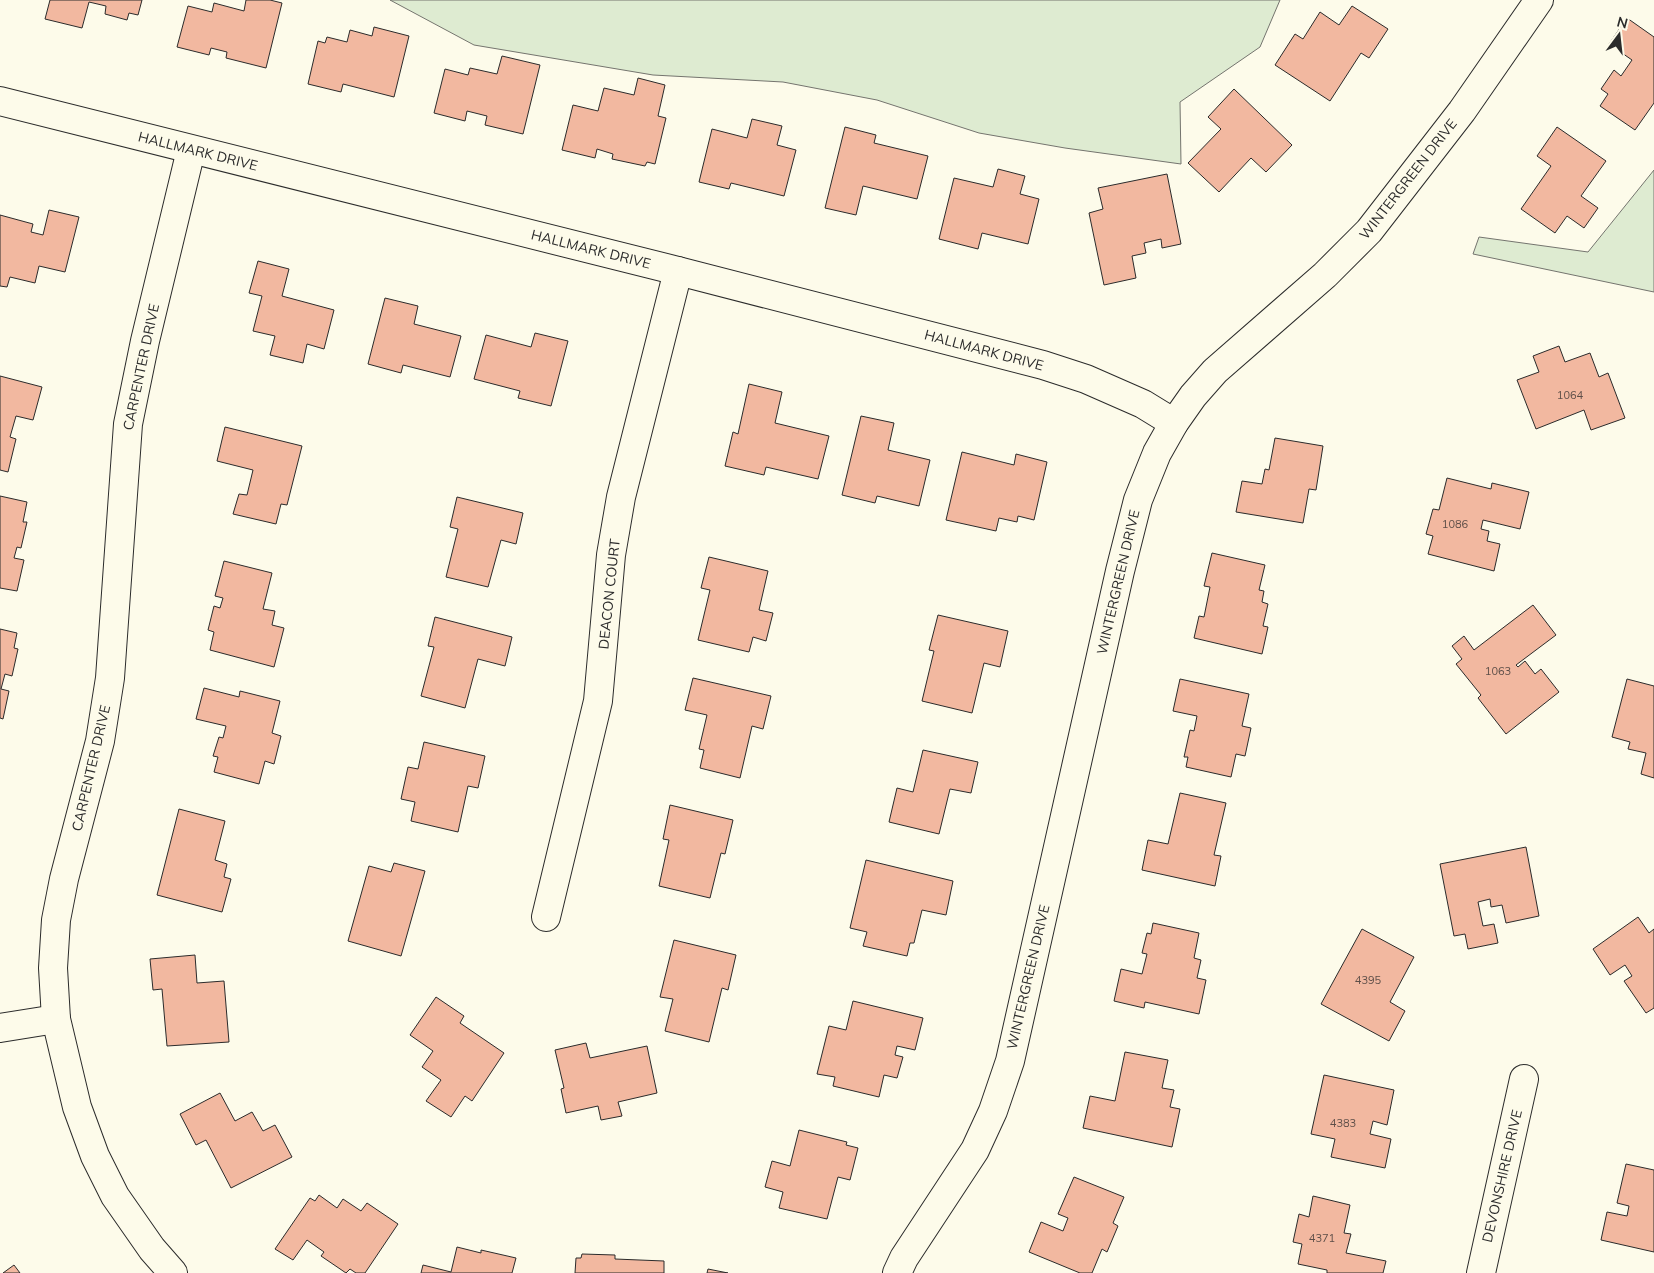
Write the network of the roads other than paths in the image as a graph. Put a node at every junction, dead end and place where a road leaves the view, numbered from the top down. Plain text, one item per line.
1 (1539, 0) edge
2 (0, 101) edge
3 (192, 150) junction
4 (678, 271) junction
5 (1174, 423) junction
6 (546, 917) dead end
7 (56, 1019) junction
8 (0, 1028) edge
9 (1524, 1079) dead end
10 (173, 1273) edge
11 (897, 1273) edge
12 (1481, 1273) edge

1 - 5 street, WINTERGREEN DRIVE
2 - 3 street, HALLMARK DRIVE
3 - 4 street, HALLMARK DRIVE
3 - 7 street, CARPENTER DRIVE
4 - 5 street, HALLMARK DRIVE
4 - 6 street, DEACON COURT
5 - 11 street, WINTERGREEN DRIVE
7 - 8 street
7 - 10 street, CARPENTER DRIVE
9 - 12 street, DEVONSHIRE DRIVE

